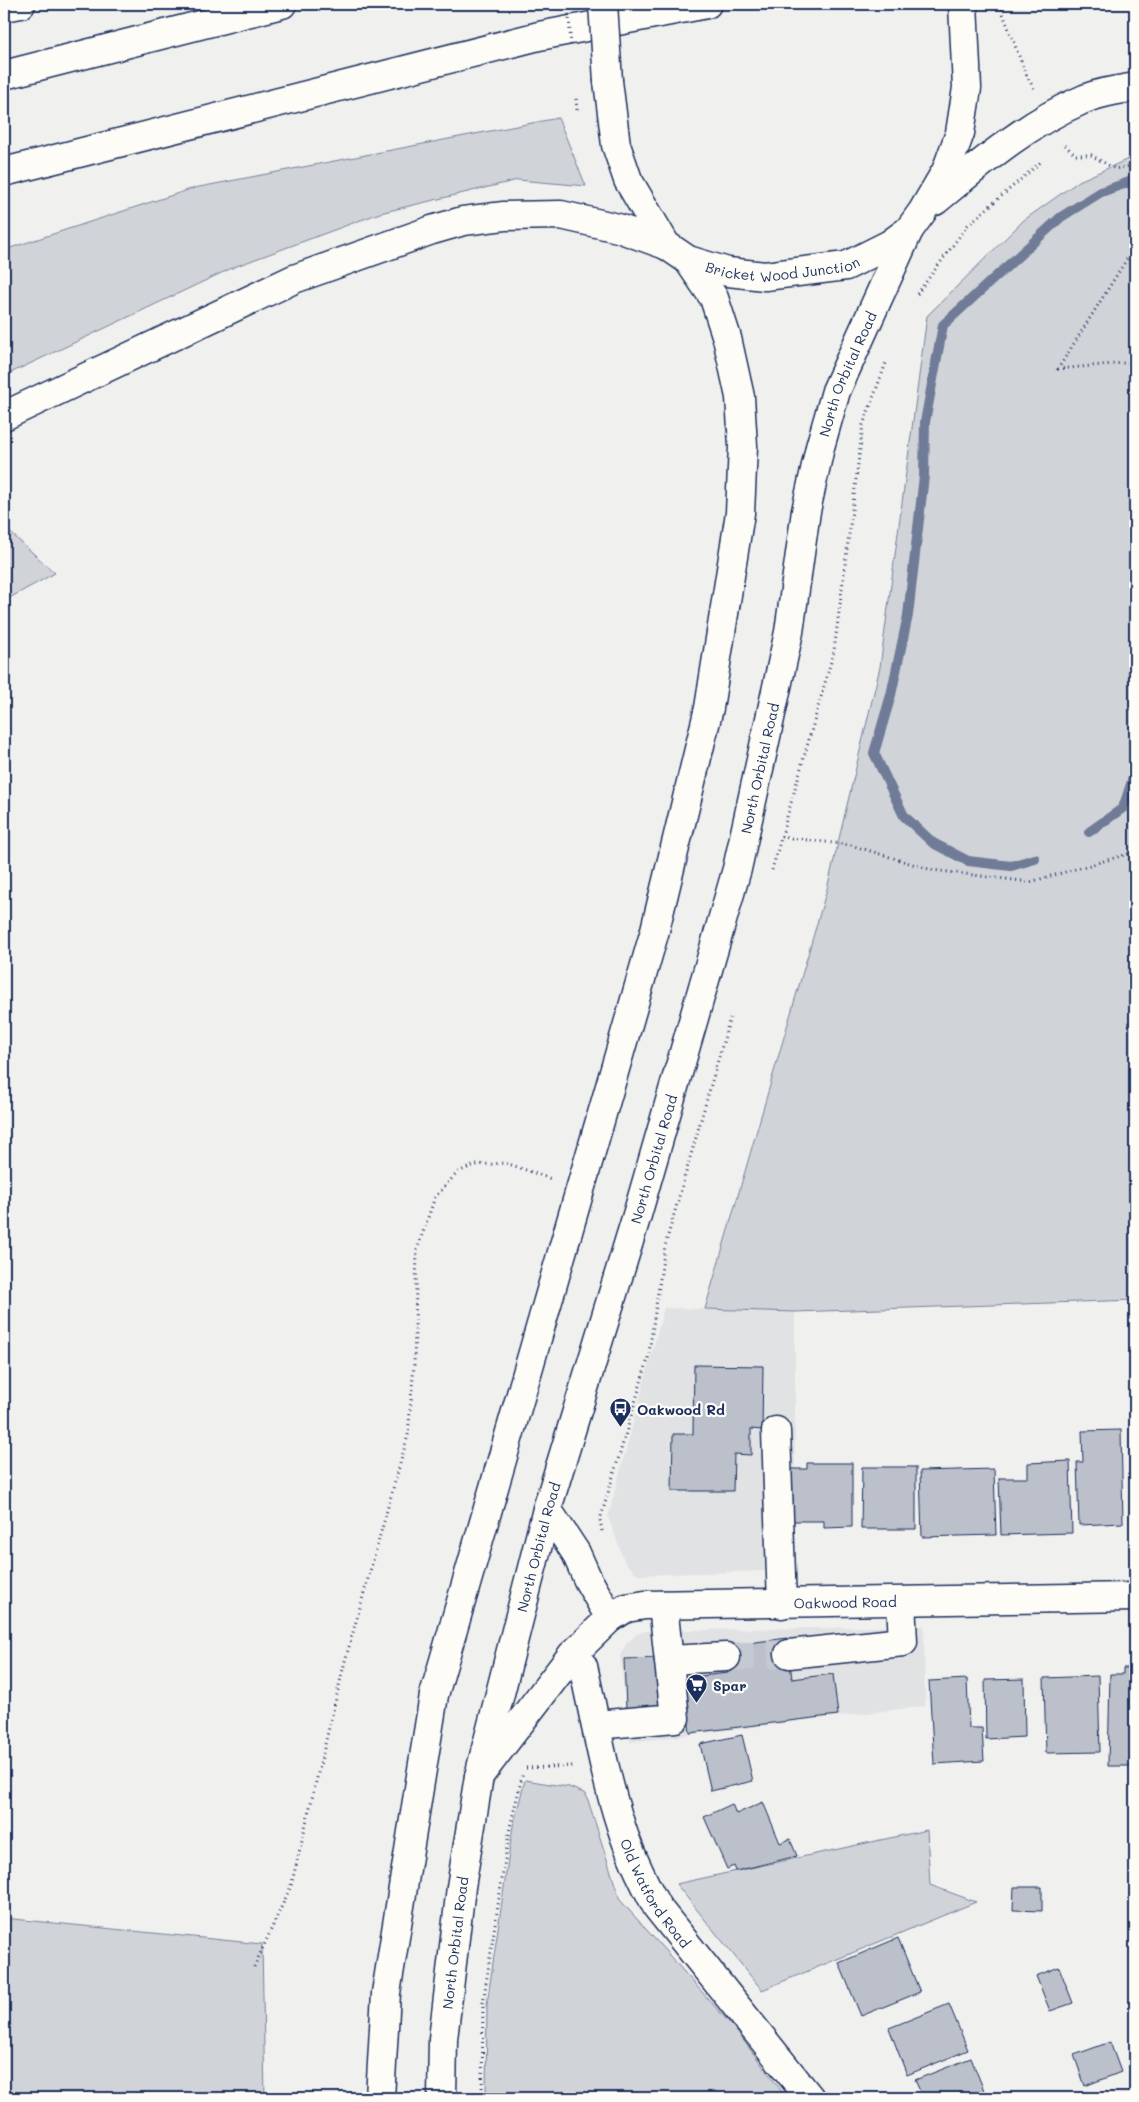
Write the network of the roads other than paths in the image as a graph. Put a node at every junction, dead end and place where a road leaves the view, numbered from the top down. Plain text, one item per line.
1 (21, 4) edge
2 (282, 4) edge
3 (603, 4) edge
4 (708, 4) edge
5 (4, 7) edge
6 (964, 8) edge
7 (4, 76) edge
8 (1135, 87) edge
9 (4, 172) edge
10 (915, 221) junction
11 (677, 253) junction
12 (4, 416) edge
13 (776, 1431) dead end
14 (547, 1509) junction
15 (1135, 1597) edge
16 (901, 1602) junction
17 (782, 1604) junction
18 (663, 1606) junction
19 (610, 1618) junction
20 (789, 1654) tunnel mouth
21 (572, 1655) junction
22 (726, 1657) tunnel mouth
23 (669, 1660) junction
24 (596, 1725) junction
25 (479, 1776) junction
26 (380, 2098) edge
27 (442, 2098) edge
28 (810, 2098) edge

1 - 5 main road
2 - 7 main road
3 - 11 main road, bridge
4 - 9 main road
6 - 10 main road, Bricket Wood Junction
8 - 10 main road
10 - 11 main road, Bricket Wood Junction
10 - 14 main road, North Orbital Road
11 - 12 main road, Bricket Wood Junction
11 - 26 main road
13 - 17 main road
14 - 19 main road
14 - 25 main road, North Orbital Road
15 - 16 main road, Oakwood Road
16 - 17 main road, Oakwood Road
16 - 20 main road
17 - 18 main road, Oakwood Road
18 - 19 main road, Oakwood Road
18 - 23 main road
19 - 21 main road, Oakwood Road
21 - 24 main road, Old Watford Road
21 - 25 main road, Oakwood Road
22 - 23 main road
23 - 24 main road
24 - 28 main road, Old Watford Road
25 - 27 main road, North Orbital Road

